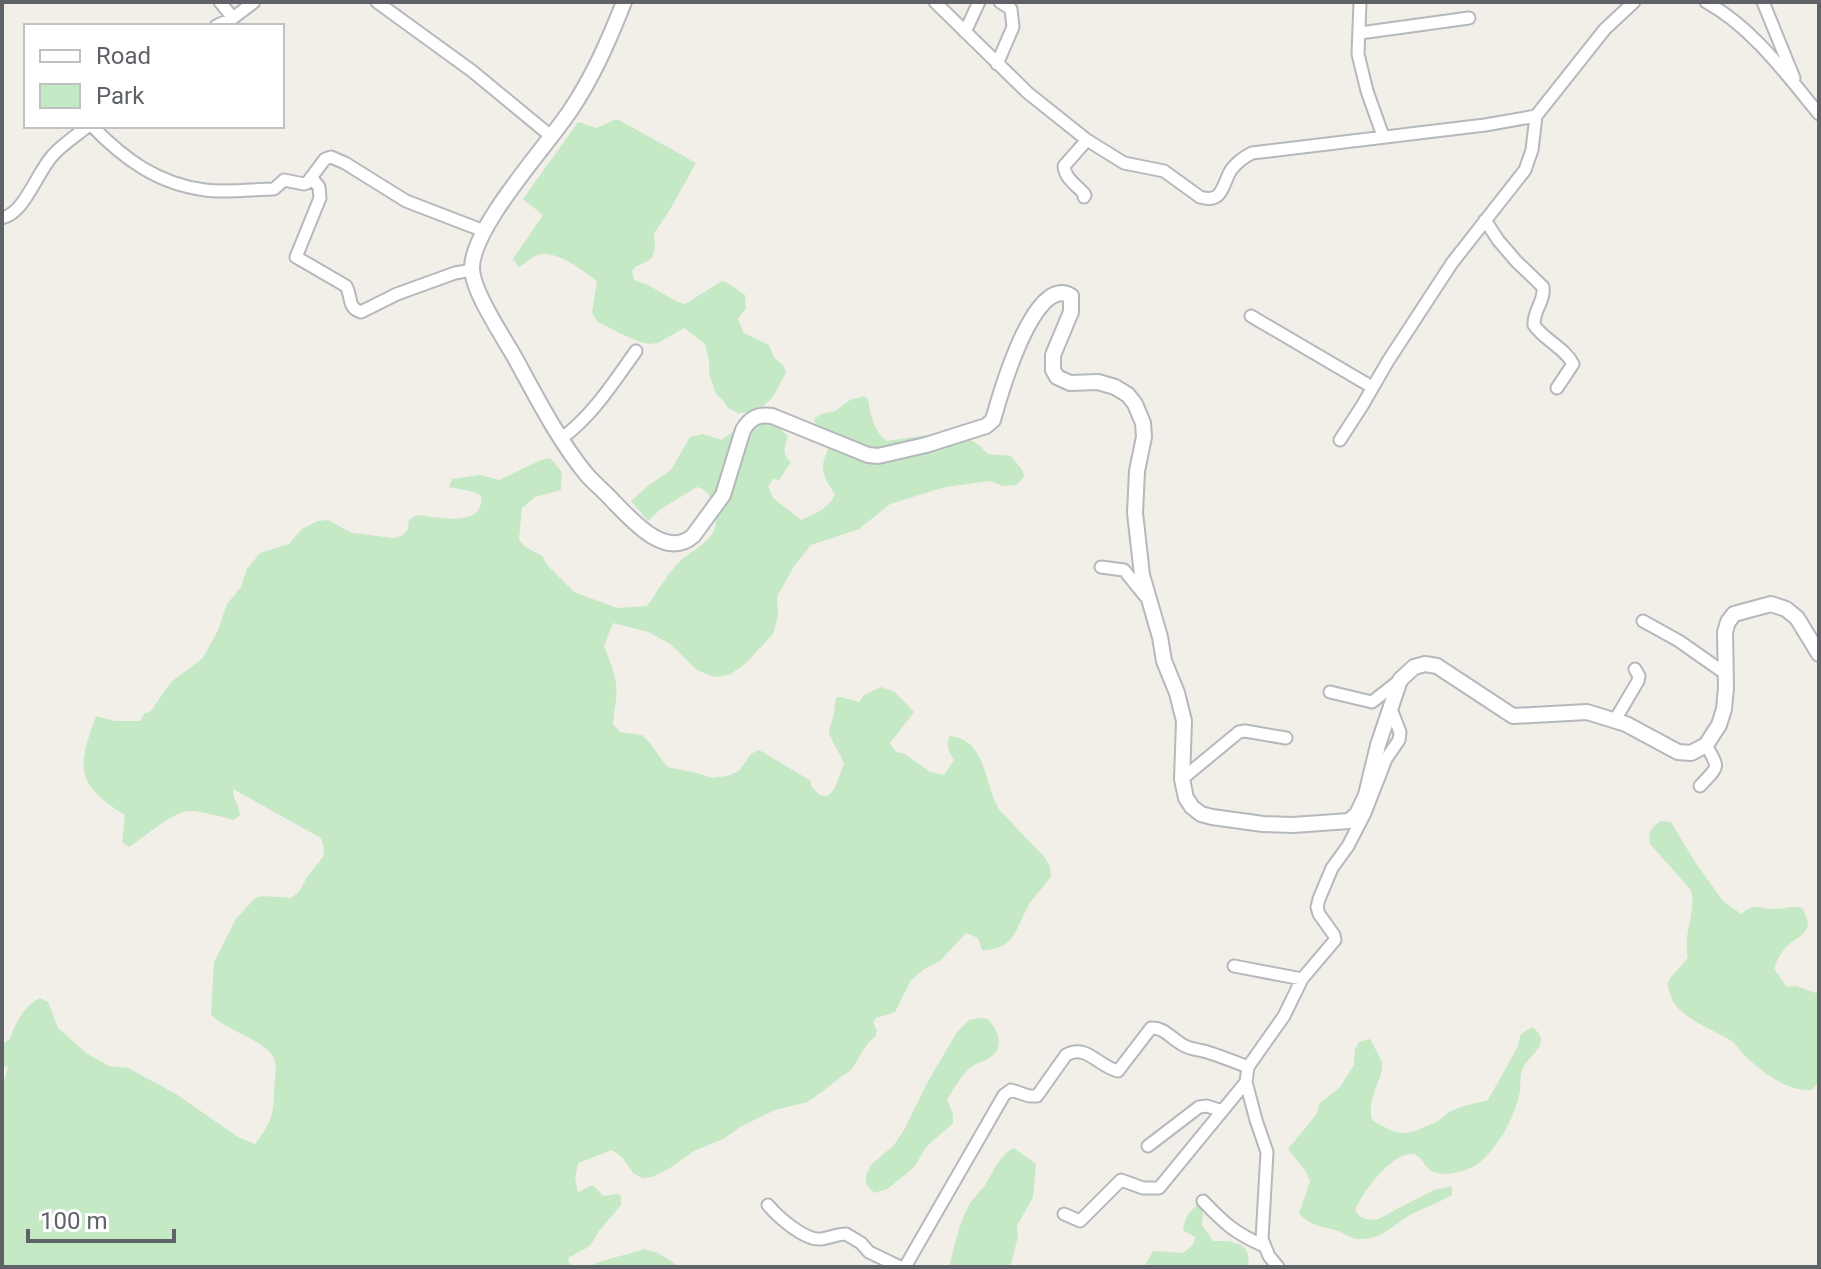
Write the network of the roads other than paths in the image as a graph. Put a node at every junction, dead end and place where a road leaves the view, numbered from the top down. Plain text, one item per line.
1 (220, 2) edge
2 (254, 2) edge
3 (377, 2) edge
4 (624, 2) edge
5 (935, 2) edge
6 (979, 2) edge
7 (1000, 2) edge
8 (1360, 2) edge
9 (1634, 2) edge
10 (1706, 2) edge
11 (1763, 2) edge
12 (233, 18) junction
13 (1469, 18) dead end
14 (220, 24) edge
15 (965, 32) junction
16 (1360, 33) junction
17 (997, 64) junction
18 (1797, 86) junction
19 (1819, 114) edge
20 (1536, 116) junction
21 (87, 128) edge
22 (92, 128) edge
23 (1383, 136) junction
24 (552, 137) junction
25 (1087, 140) junction
26 (311, 177) junction
27 (1084, 197) dead end
28 (2, 218) edge
29 (1485, 220) junction
30 (484, 231) junction
31 (472, 270) junction
32 (1251, 316) dead end
33 (636, 351) dead end
34 (1372, 387) junction
35 (1557, 388) dead end
36 (562, 438) junction
37 (1340, 440) dead end
38 (1101, 567) dead end
39 (1150, 603) junction
40 (1643, 621) dead end
41 (1819, 654) edge
42 (1635, 669) dead end
43 (1726, 674) junction
44 (1400, 680) junction
45 (1330, 692) dead end
46 (1391, 709) junction
47 (1615, 720) junction
48 (1286, 738) dead end
49 (1706, 745) junction
50 (1182, 779) junction
51 (1700, 786) dead end
52 (1234, 966) dead end
53 (1302, 979) junction
54 (1248, 1067) junction
55 (1246, 1082) junction
56 (1222, 1111) junction
57 (1148, 1146) dead end
58 (1203, 1201) dead end
59 (768, 1205) dead end
60 (1064, 1214) dead end
61 (1264, 1246) junction
62 (903, 1267) edge
63 (1278, 1267) edge

1 - 12 street
2 - 12 street
3 - 24 street
4 - 24 street
5 - 15 street
6 - 15 street
7 - 17 street
8 - 16 street
9 - 20 street
10 - 18 street
11 - 18 street
12 - 14 street
13 - 16 street
15 - 17 street
16 - 23 street
17 - 25 street
18 - 19 street
20 - 23 street
20 - 29 street
21 - 28 street
22 - 26 street
23 - 25 street
24 - 30 street
25 - 27 street
26 - 30 street
26 - 31 street
29 - 34 street
29 - 35 street
30 - 31 street
31 - 36 street
32 - 34 street
33 - 36 street
34 - 37 street
36 - 39 street
38 - 39 street
39 - 50 street
40 - 43 street
41 - 43 street
42 - 47 street
43 - 49 street
44 - 45 street
44 - 46 street
44 - 47 street
46 - 50 street
46 - 53 street
47 - 49 street
48 - 50 street
49 - 51 street
52 - 53 street
53 - 54 street
54 - 55 street
54 - 62 street
55 - 56 street
55 - 61 street
56 - 57 street
56 - 60 street
58 - 61 street
59 - 62 street
61 - 63 street

